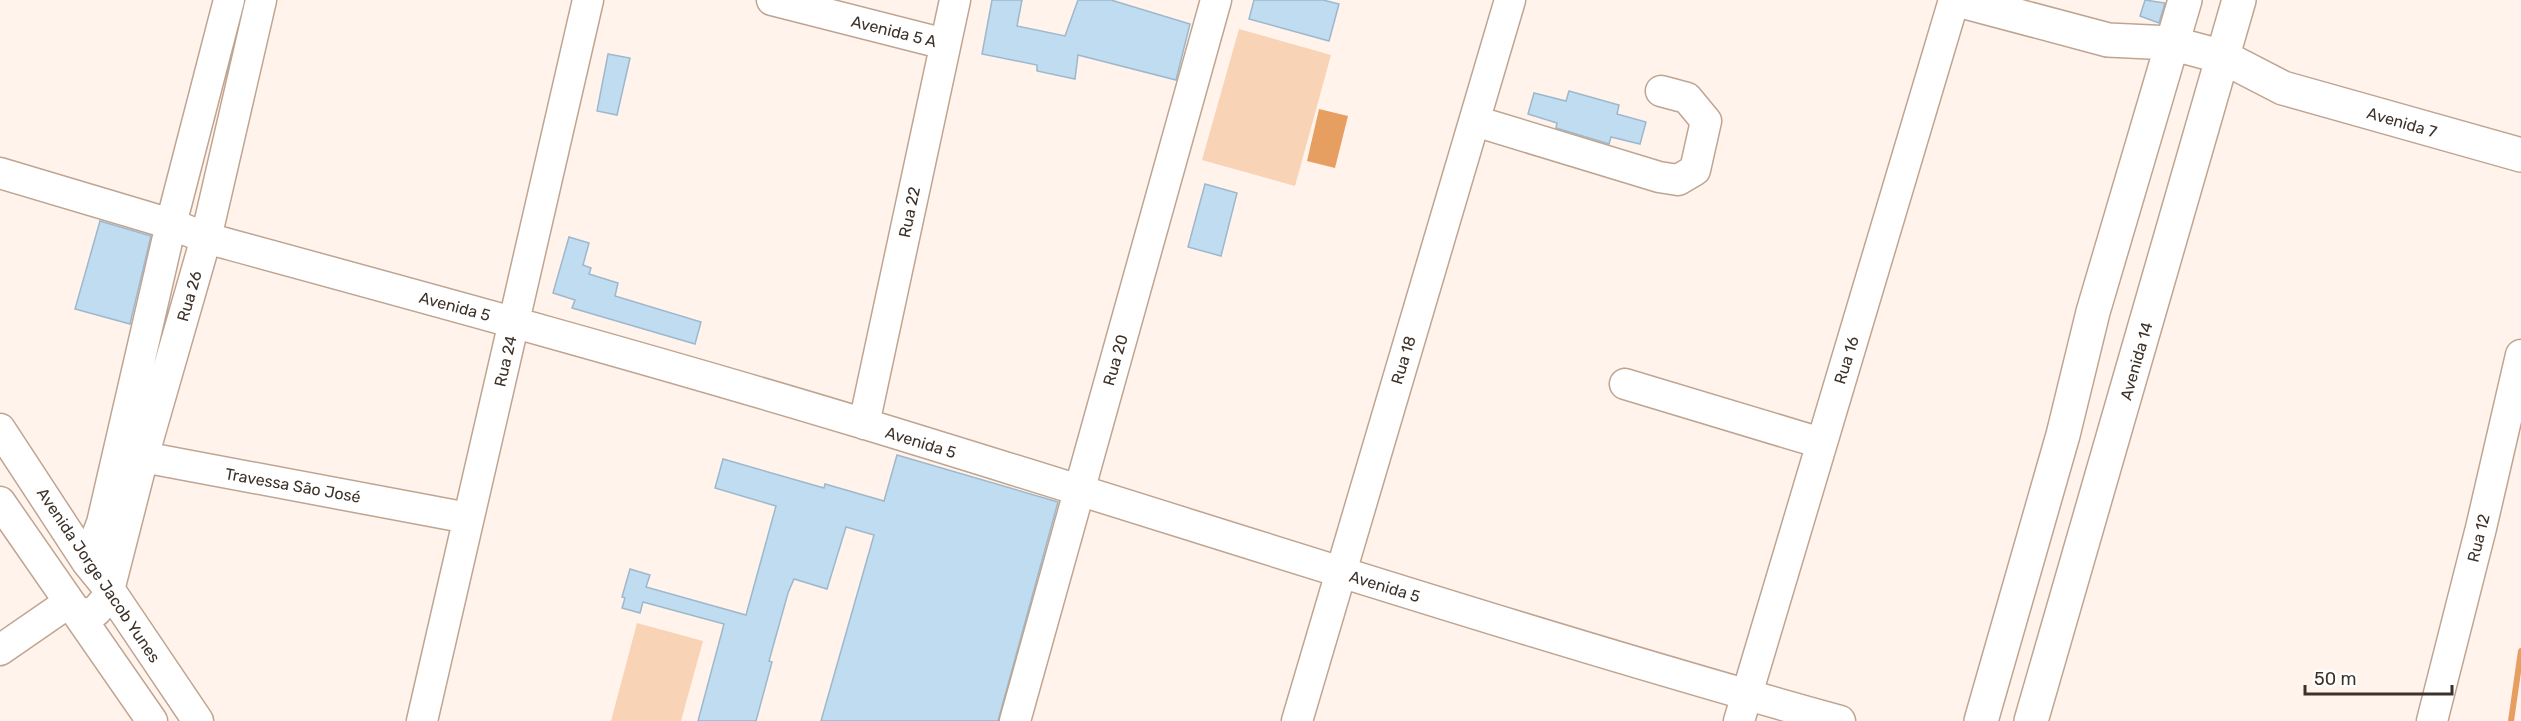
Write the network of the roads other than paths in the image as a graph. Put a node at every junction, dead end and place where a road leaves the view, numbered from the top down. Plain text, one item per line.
1 (229, 0) edge
2 (261, 0) edge
3 (588, 0) edge
4 (772, 0) edge
5 (955, 0) edge
6 (1216, 0) edge
7 (1510, 0) edge
8 (1956, 0) edge
9 (2184, 1) edge
10 (2237, 8) edge
11 (945, 44) junction
12 (215, 54) junction
13 (2167, 57) junction
14 (246, 63) junction
15 (2218, 72) junction
16 (1661, 91) dead end
17 (2153, 105) junction
18 (2205, 118) junction
19 (1475, 121) junction
20 (2521, 155) edge
21 (0, 173) edge
22 (171, 224) junction
23 (206, 237) junction
24 (514, 323) junction
25 (2521, 355) edge
26 (1625, 384) dead end
27 (2076, 386) junction
28 (2123, 406) junction
29 (864, 424) junction
30 (0, 429) edge
31 (2063, 435) junction
32 (1821, 444) junction
33 (2109, 449) junction
34 (131, 452) junction
35 (1079, 491) junction
36 (0, 502) edge
37 (468, 518) junction
38 (87, 562) junction
39 (1340, 572) junction
40 (109, 589) junction
41 (68, 600) junction
42 (0, 650) edge
43 (1742, 708) edge
44 (152, 721) edge
45 (198, 721) edge
46 (422, 721) edge
47 (1015, 721) edge
48 (1297, 721) edge
49 (1840, 721) edge
50 (1981, 721) edge
51 (2031, 721) edge
52 (2432, 721) edge

1 - 12 street, Rua 26
2 - 14 street, Rua 26
3 - 24 street, Rua 24
4 - 11 street, Avenida 5 A
5 - 11 street, Rua 22
6 - 35 street, Rua 20
7 - 19 street, Rua 18
8 - 13 main road, Avenida 7
8 - 32 street, Rua 16
9 - 10 main road
9 - 13 main road
10 - 15 main road, Avenida 14
11 - 29 street, Rua 22
12 - 14 street
12 - 22 street, Rua 26
13 - 15 main road, Avenida 7
13 - 17 main road
14 - 23 street, Rua 26
15 - 18 main road, Avenida 14
15 - 20 main road, Avenida 7
16 - 19 street
17 - 18 main road
17 - 27 main road
18 - 28 main road, Avenida 14
19 - 39 street, Rua 18
21 - 22 street, Avenida 5
22 - 23 street, Avenida 5
22 - 34 street, Rua 26
23 - 24 street, Avenida 5
23 - 34 street, Rua 26
24 - 29 street, Avenida 5
24 - 37 street, Rua 24
25 - 52 street, Rua 12
26 - 32 street
27 - 28 main road
27 - 31 main road
28 - 33 main road, Avenida 14
29 - 35 street, Avenida 5
30 - 38 street, Avenida Jorge Jacob Yunes
31 - 33 main road
31 - 50 main road
32 - 43 street, Rua 16
33 - 51 main road, Avenida 14
34 - 37 street, Travessa São José
34 - 38 street, Rua 26
34 - 40 street, Rua 26
35 - 39 street, Avenida 5
35 - 47 street, Rua 20
36 - 41 street
37 - 46 street, Rua 24
38 - 40 street, Avenida Jorge Jacob Yunes
38 - 41 street
39 - 43 street, Avenida 5
39 - 48 street, Rua 18
40 - 41 street
40 - 45 street, Avenida Jorge Jacob Yunes
41 - 42 street
41 - 44 street
43 - 49 street, Avenida 5

